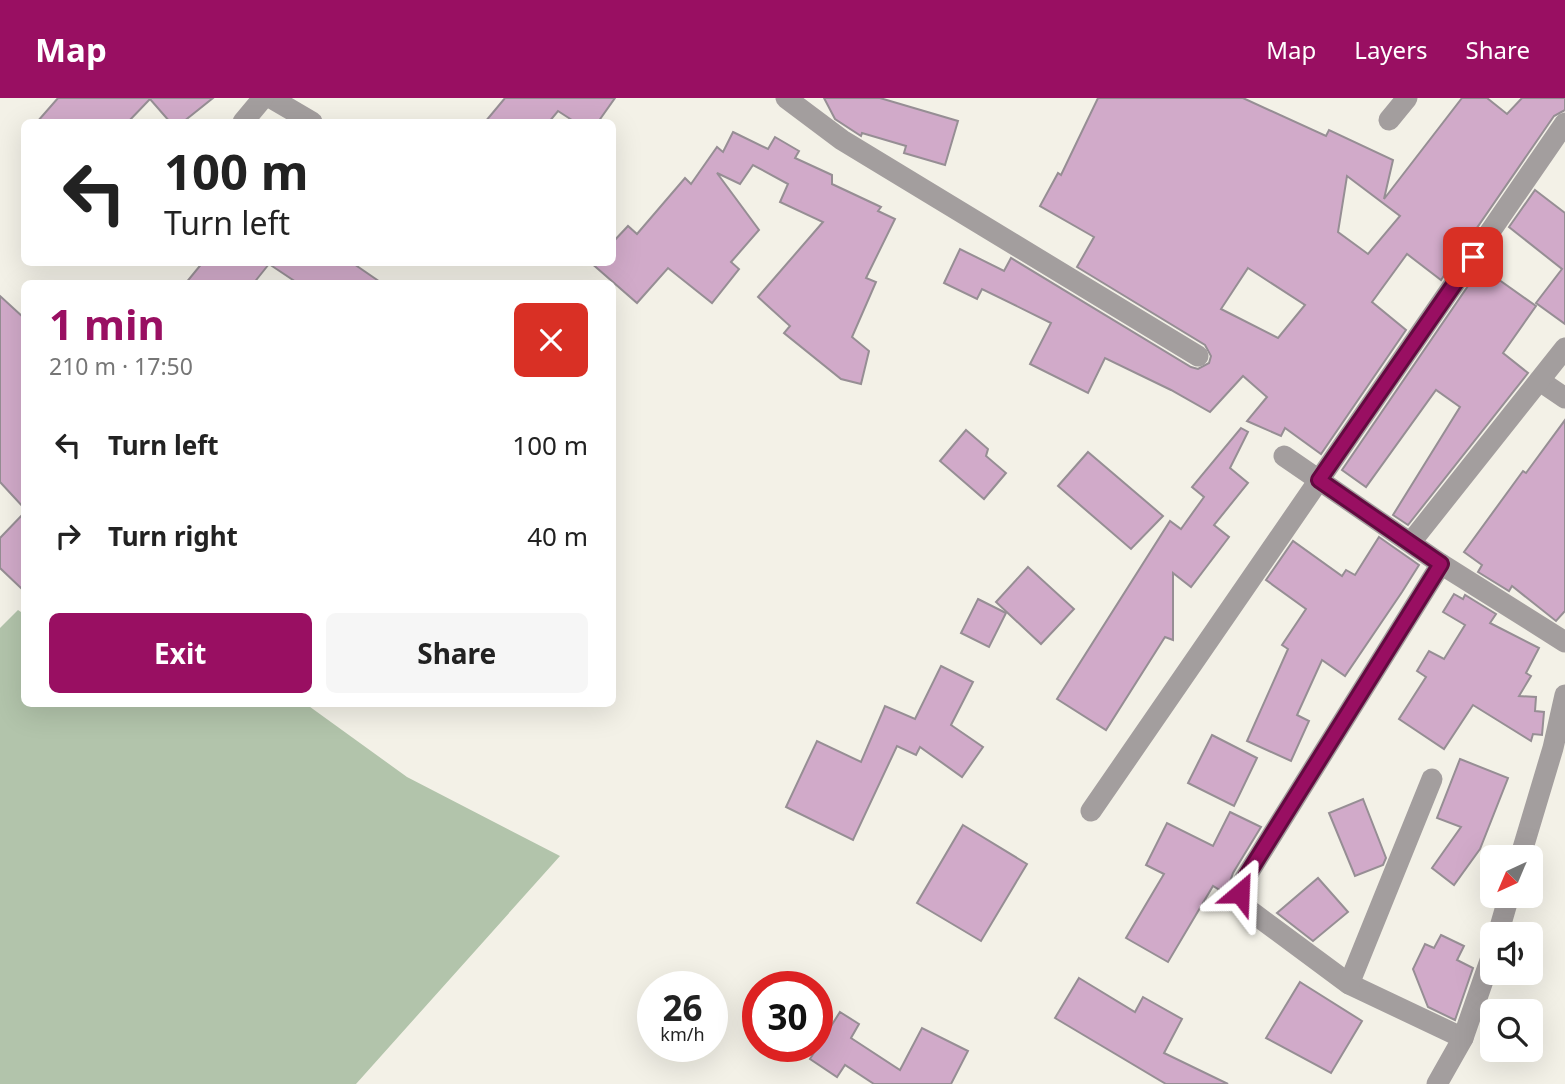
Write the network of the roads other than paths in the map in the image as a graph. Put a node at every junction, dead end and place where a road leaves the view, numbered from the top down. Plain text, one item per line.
1 (263, 98) edge
2 (271, 98) edge
3 (786, 98) edge
4 (1407, 98) edge
5 (246, 119) edge
6 (307, 119) edge
7 (1389, 120) dead end
8 (1565, 123) edge
9 (1565, 348) edge
10 (1198, 356) dead end
11 (1540, 381) junction
12 (1565, 398) edge
13 (1284, 456) dead end
14 (1319, 480) junction
15 (1411, 542) junction
16 (1441, 564) junction
17 (1565, 642) edge
18 (1565, 695) edge
19 (1432, 779) dead end
20 (1091, 811) dead end
21 (1524, 845) edge
22 (1349, 984) junction
23 (1482, 985) edge
24 (1464, 1038) junction
25 (1437, 1084) edge

1 - 5 street
2 - 6 street
3 - 10 street
4 - 7 street
8 - 14 street
9 - 11 street
11 - 12 street
11 - 15 street
13 - 14 street
14 - 15 street
14 - 20 street
15 - 16 street
16 - 17 street
16 - 22 street
18 - 21 street
19 - 22 street
22 - 24 street
23 - 24 street
24 - 25 street

